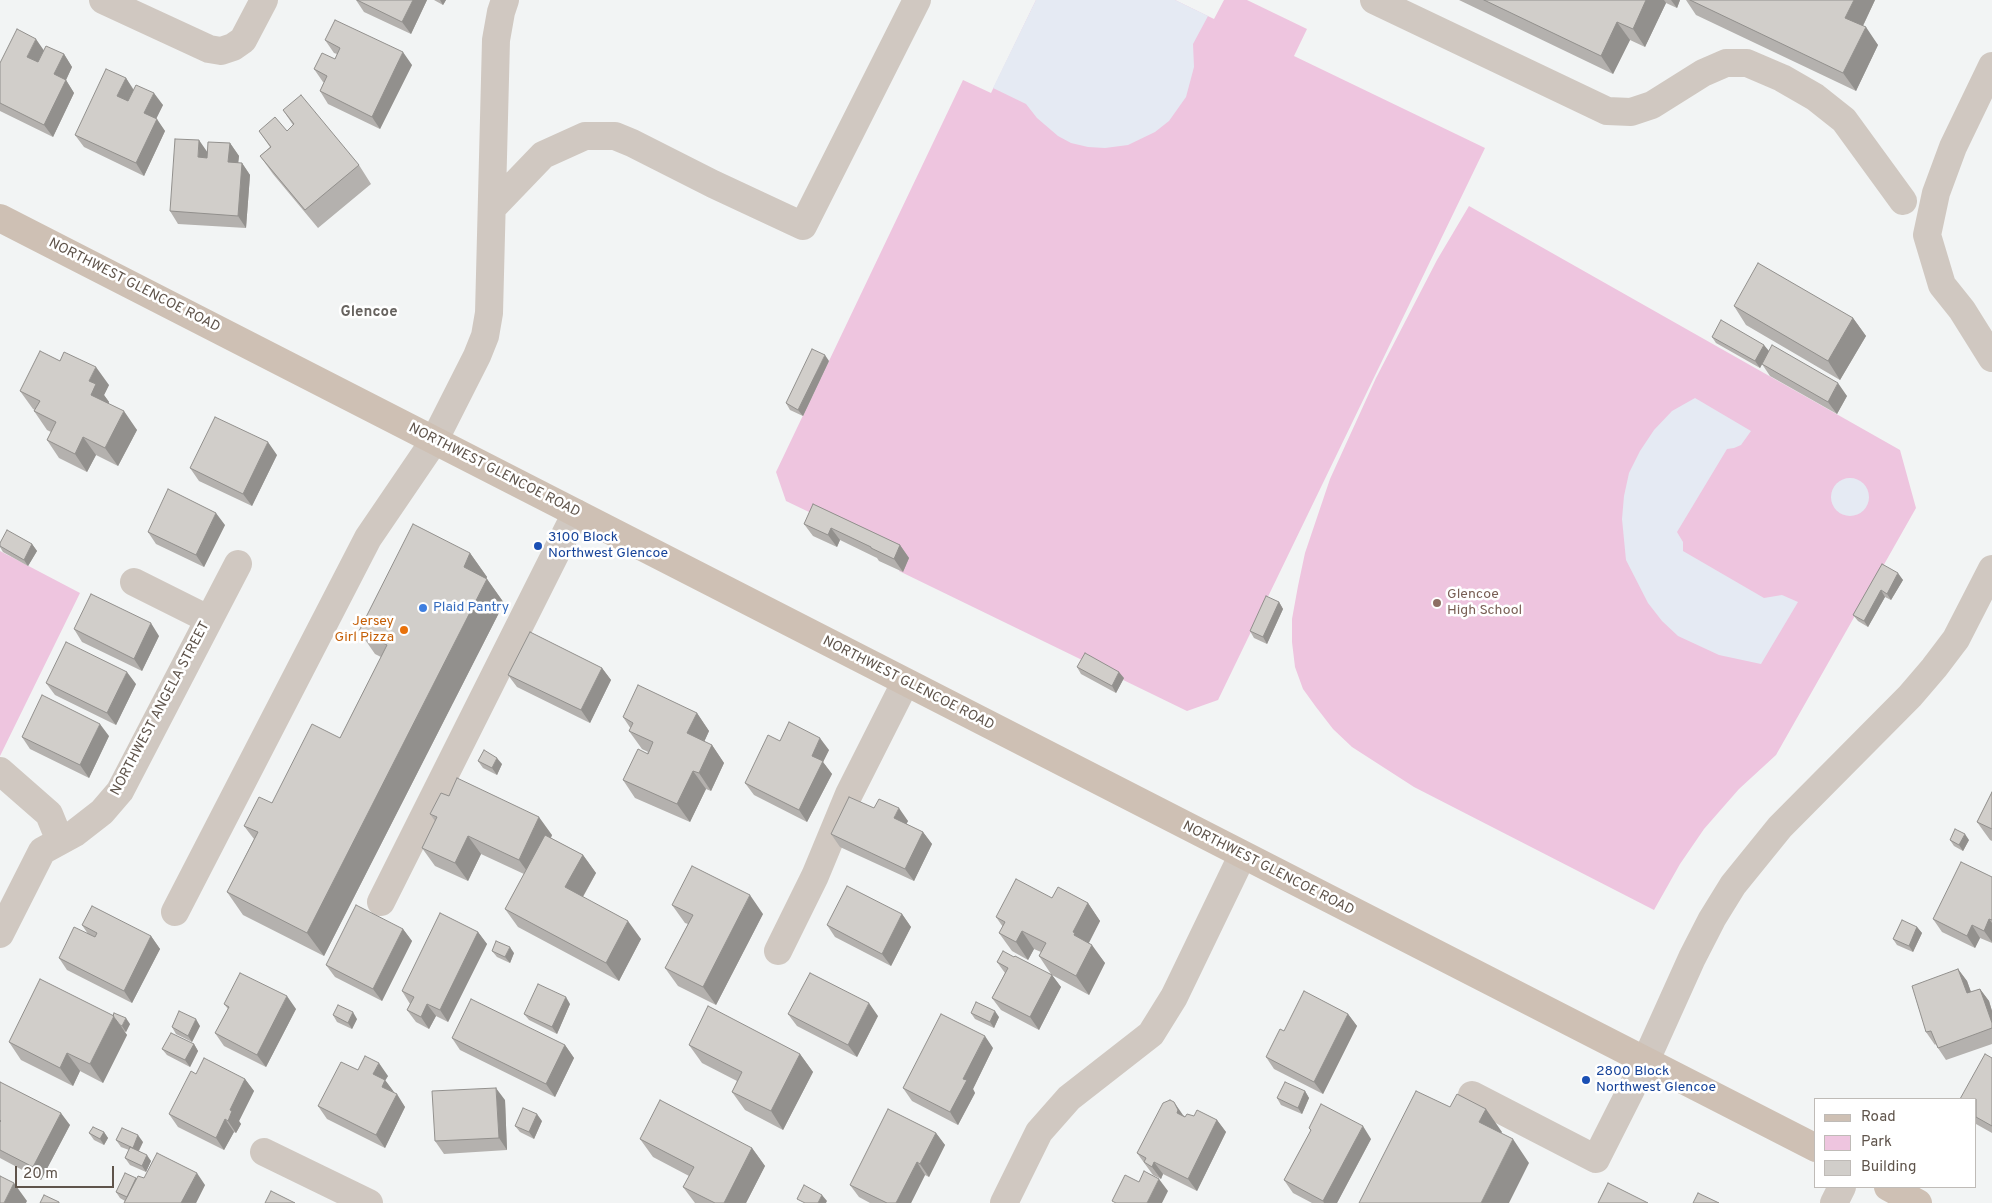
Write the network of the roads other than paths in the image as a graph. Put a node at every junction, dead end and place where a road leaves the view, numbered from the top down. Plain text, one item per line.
1 (103, 0) edge
2 (264, 0) edge
3 (505, 0) edge
4 (918, 0) edge
5 (1374, 0) edge
6 (1992, 66) edge
7 (1903, 200) dead end
8 (493, 207) junction
9 (0, 218) edge
10 (1992, 358) edge
11 (434, 440) junction
12 (576, 513) junction
13 (238, 564) dead end
14 (1992, 569) edge
15 (134, 582) dead end
16 (208, 619) junction
17 (905, 683) junction
18 (0, 771) edge
19 (60, 841) junction
20 (1242, 856) junction
21 (381, 902) dead end
22 (176, 912) dead end
23 (0, 934) edge
24 (778, 951) dead end
25 (1646, 1060) junction
26 (1472, 1095) dead end
27 (1814, 1147) edge
28 (264, 1152) dead end
29 (1842, 1188) edge
30 (1890, 1188) edge
31 (368, 1203) edge
32 (1004, 1203) edge
33 (1834, 1203) edge
34 (1918, 1203) edge

1 - 2 street
3 - 8 street
4 - 8 street
5 - 7 street
6 - 10 street
8 - 11 street
9 - 11 main road, NORTHWEST GLENCOE ROAD
11 - 12 main road, NORTHWEST GLENCOE ROAD
11 - 22 street
12 - 17 main road, NORTHWEST GLENCOE ROAD
12 - 21 street
13 - 16 street, NORTHWEST ANGELA STREET
14 - 25 street
15 - 16 street
16 - 19 street, NORTHWEST ANGELA STREET
17 - 20 main road, NORTHWEST GLENCOE ROAD
17 - 24 street
18 - 19 street
19 - 23 street, NORTHWEST ANGELA STREET
20 - 25 main road, NORTHWEST GLENCOE ROAD
20 - 32 street
25 - 26 street
25 - 27 main road, NORTHWEST GLENCOE ROAD
28 - 31 street
29 - 33 street
30 - 34 main road

